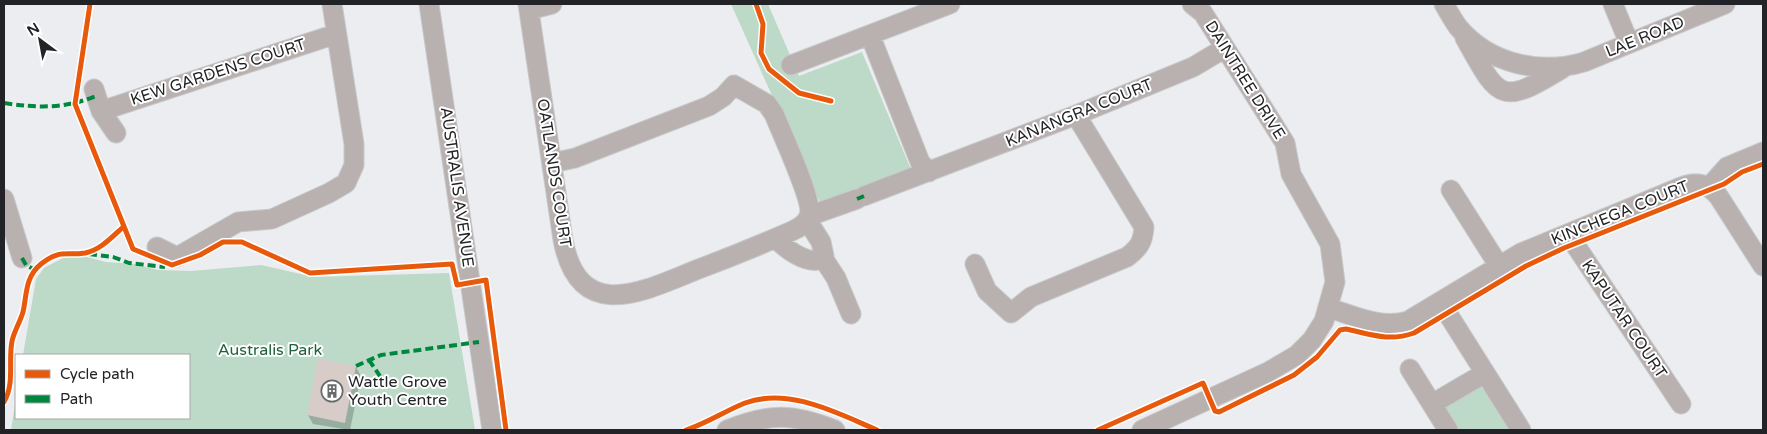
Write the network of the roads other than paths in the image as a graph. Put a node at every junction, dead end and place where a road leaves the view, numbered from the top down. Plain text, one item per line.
1 (332, 4) edge
2 (429, 4) edge
3 (552, 4) edge
4 (950, 4) edge
5 (1192, 4) edge
6 (1444, 4) edge
7 (1613, 4) edge
8 (1725, 4) edge
9 (529, 7) edge
10 (1458, 26) junction
11 (336, 34) junction
12 (870, 35) junction
13 (1629, 43) junction
14 (1225, 48) junction
15 (792, 65) dead end
16 (1563, 68) junction
17 (94, 88) dead end
18 (101, 111) junction
19 (1076, 115) junction
20 (116, 133) dead end
21 (1763, 152) edge
22 (552, 163) junction
23 (929, 172) junction
24 (1709, 187) junction
25 (1451, 190) dead end
26 (860, 197) joint
27 (4, 200) edge
28 (808, 218) junction
29 (9, 232) edge
30 (1568, 234) junction
31 (776, 238) junction
32 (157, 247) dead end
33 (22, 258) dead end
34 (822, 258) junction
35 (975, 264) dead end
36 (1499, 266) junction
37 (1763, 266) edge
38 (1440, 303) junction
39 (1329, 308) junction
40 (851, 314) dead end
41 (1410, 369) dead end
42 (1485, 373) junction
43 (1432, 404) junction
44 (1681, 404) dead end
45 (492, 430) edge
46 (727, 430) edge
47 (835, 430) edge
48 (1142, 430) edge
49 (1448, 430) edge
50 (1521, 430) edge

1 - 11 street
2 - 45 street, AUSTRALIS AVENUE
3 - 9 street
4 - 12 street
5 - 14 street, DAINTREE DRIVE
6 - 10 street, LAE ROAD
7 - 13 street
8 - 13 street, LAE ROAD
9 - 22 street, OATLANDS COURT
10 - 16 street, LAE ROAD
10 - 16 street, LAE ROAD
11 - 18 street, KEW GARDENS COURT
11 - 32 street
12 - 15 street
12 - 23 street
13 - 16 street, LAE ROAD
14 - 19 street, KANANGRA COURT
14 - 39 street, DAINTREE DRIVE
17 - 18 street
18 - 20 street
19 - 23 street, KANANGRA COURT
19 - 35 street
21 - 24 street
22 - 28 street
22 - 31 street, OATLANDS COURT
23 - 26 street, KANANGRA COURT
24 - 30 street, KINCHEGA COURT
24 - 37 street, KINCHEGA COURT
25 - 36 street
26 - 28 street, OATLANDS COURT
27 - 29 street
28 - 31 street, OATLANDS COURT
28 - 34 street
29 - 33 street
30 - 36 street, KINCHEGA COURT
30 - 44 street, KAPUTAR COURT
31 - 34 street
34 - 40 street
36 - 38 street, KINCHEGA COURT
38 - 39 street, KINCHEGA COURT
38 - 42 street
39 - 48 street, DAINTREE DRIVE
41 - 43 street
42 - 43 street
42 - 50 street
43 - 49 street
46 - 47 street

